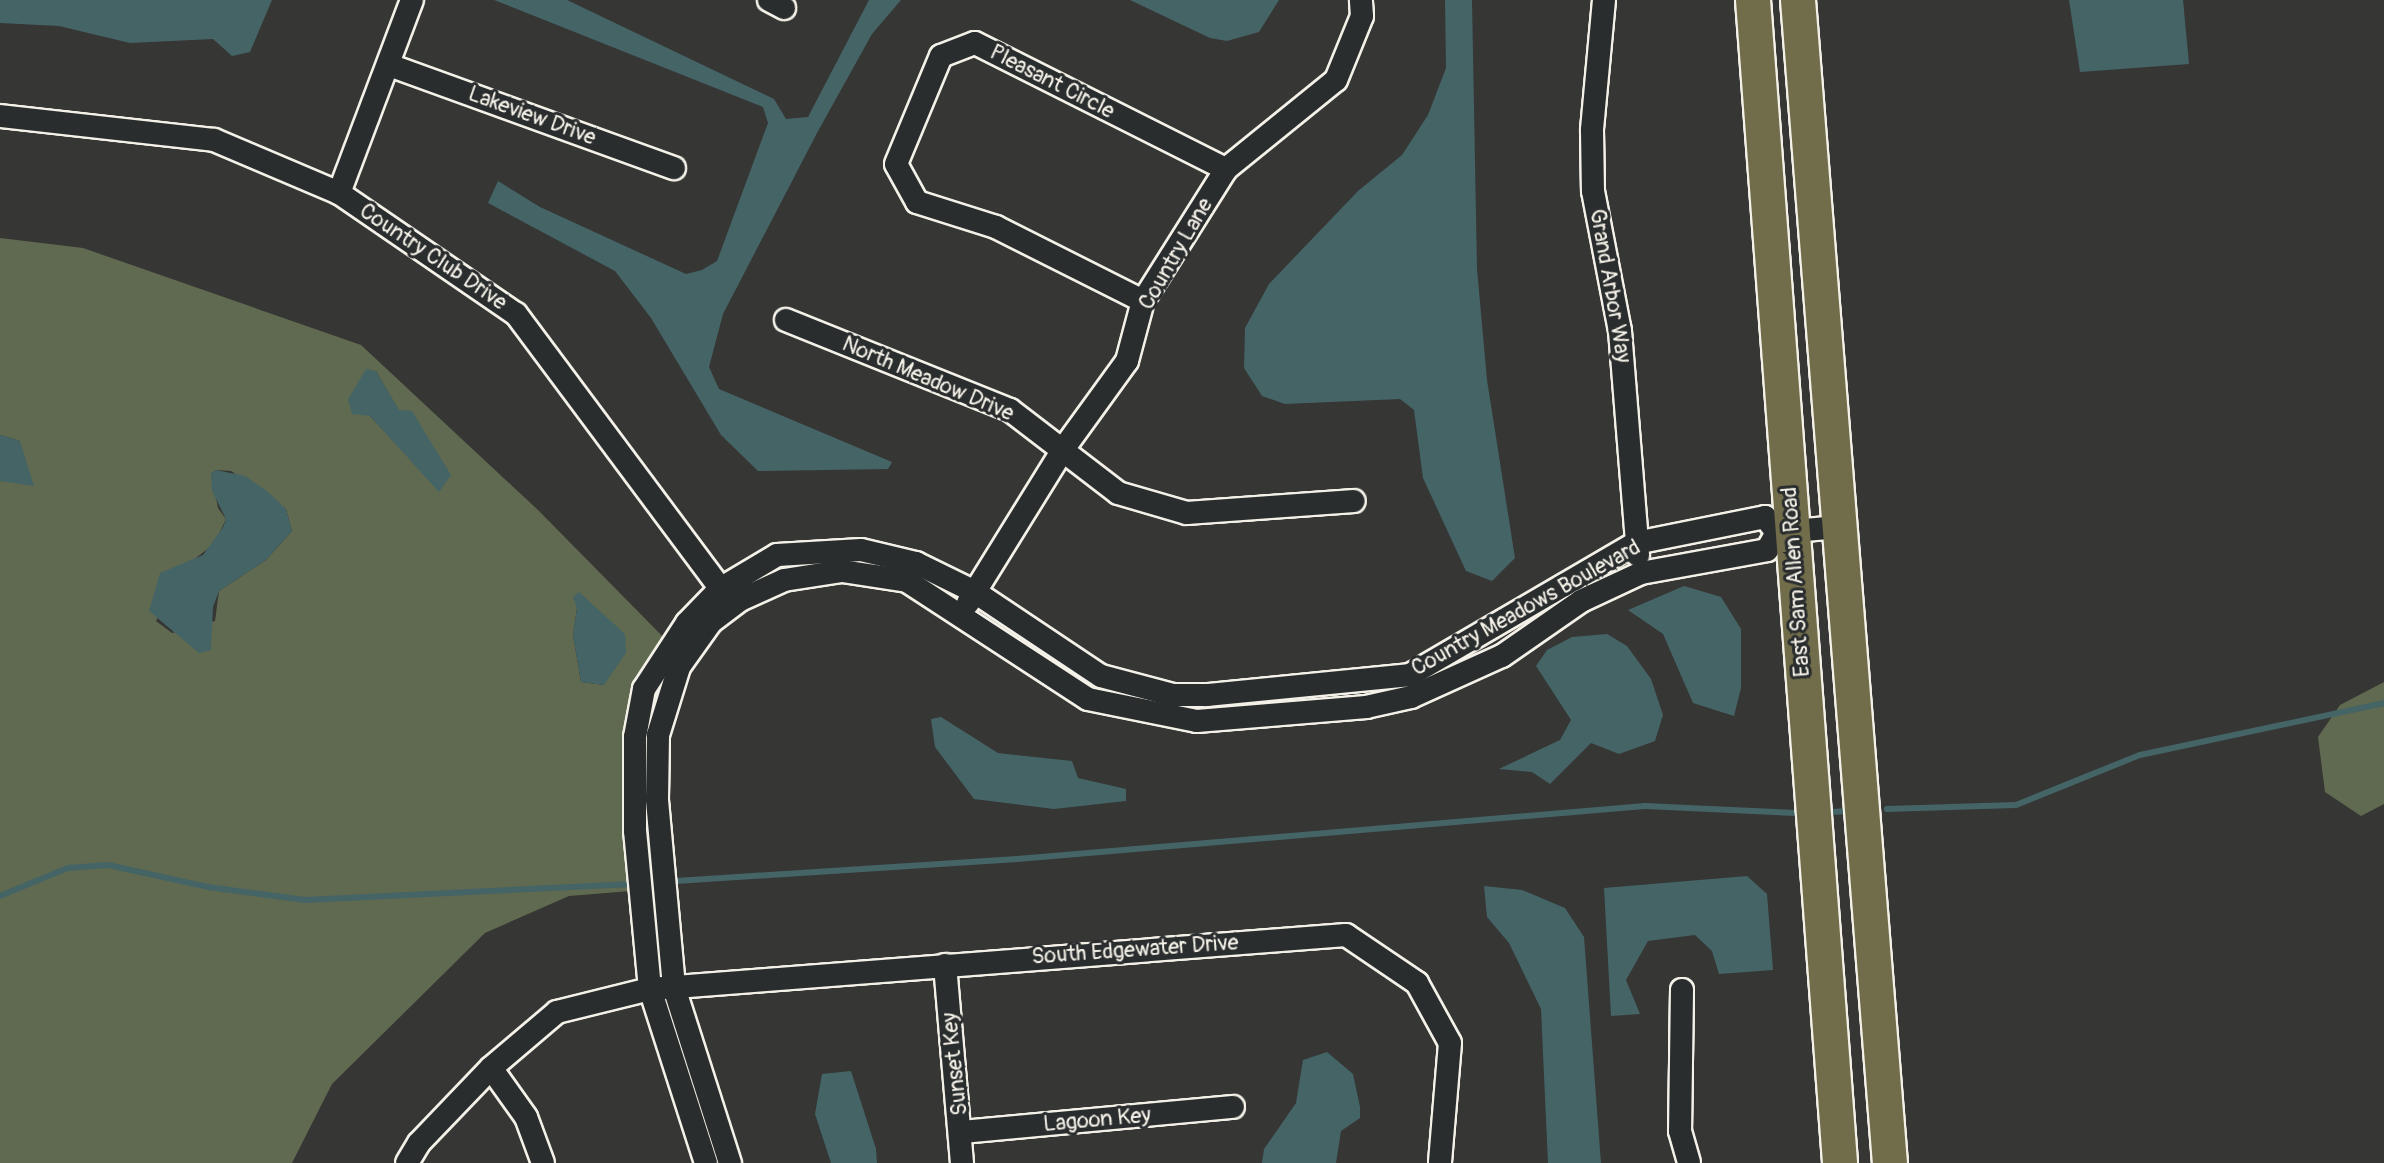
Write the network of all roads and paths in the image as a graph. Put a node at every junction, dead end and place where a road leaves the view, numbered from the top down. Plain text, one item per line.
1 (412, 0) edge
2 (1361, 0) edge
3 (1604, 0) edge
4 (1753, 0) edge
5 (1798, 0) edge
6 (389, 65) junction
7 (0, 116) edge
8 (674, 168) dead end
9 (1226, 169) junction
10 (339, 193) junction
11 (1143, 301) junction
12 (786, 320) dead end
13 (1064, 448) junction
14 (1354, 501) dead end
15 (1839, 527) junction
16 (1696, 531) junction
17 (1785, 532) junction
18 (1636, 543) junction
19 (1702, 560) junction
20 (1641, 573) junction
21 (975, 592) junction
22 (1576, 592) junction
23 (726, 597) junction
24 (1534, 604) junction
25 (960, 614) junction
26 (1548, 624) junction
27 (695, 628) junction
28 (1281, 687) junction
29 (1282, 714) junction
30 (658, 735) junction
31 (635, 737) junction
32 (659, 827) junction
33 (635, 831) junction
34 (945, 965) junction
35 (674, 987) junction
36 (650, 989) junction
37 (1682, 990) dead end
38 (491, 1068) junction
39 (1233, 1107) dead end
40 (962, 1132) junction
41 (407, 1163) edge
42 (543, 1163) edge
43 (706, 1163) edge
44 (730, 1163) edge
45 (962, 1163) edge
46 (1440, 1163) edge
47 (1689, 1163) edge
48 (1840, 1163) edge
49 (1890, 1163) edge

1 - 6 street
2 - 9 street, Country Lane
3 - 18 street, Grand Arbor Way
4 - 17 main road, East Sam Allen Road
5 - 15 main road
6 - 8 street, Lakeview Drive
6 - 10 street
7 - 10 street, Country Club Drive
9 - 11 street, Country Lane
9 - 11 street, Pleasant Circle
10 - 23 street, Country Club Drive
11 - 13 street, Country Lane
12 - 13 street, North Meadow Drive
13 - 14 street, North Meadow Drive
13 - 21 street, Country Lane
15 - 17 street, Country Meadows Boulevard
15 - 49 main road
16 - 17 street, Country Meadows Boulevard
16 - 18 street, Country Meadows Boulevard
16 - 19 street
17 - 19 street, Country Meadows Boulevard
17 - 48 main road, East Sam Allen Road
18 - 20 street, Grand Arbor Way
18 - 22 street, Country Meadows Boulevard
19 - 20 street, Country Meadows Boulevard
20 - 22 street, Country Meadows Boulevard
21 - 23 street, Country Meadows Boulevard
21 - 25 street, Country Lane
21 - 28 street, Country Meadows Boulevard
22 - 24 street, Country Meadows Boulevard
22 - 26 street, Country Meadows Boulevard
23 - 25 street, Country Meadows Boulevard
23 - 27 street, Country Meadows Boulevard
24 - 26 street
24 - 28 street, Country Meadows Boulevard
25 - 29 street, Country Meadows Boulevard
26 - 29 street, Country Meadows Boulevard
27 - 30 street, Country Meadows Boulevard
27 - 31 street, Country Meadows Boulevard
28 - 29 street
30 - 31 street
30 - 32 street, Country Meadows Boulevard
31 - 33 street, Country Meadows Boulevard
32 - 33 street
32 - 35 street, Country Meadows Boulevard
33 - 36 street, Country Meadows Boulevard
34 - 35 street, South Edgewater Drive
34 - 40 street, Sunset Key
34 - 46 street, South Edgewater Drive
35 - 36 street, South Edgewater Drive
35 - 44 street, Country Meadows Boulevard
36 - 38 street, South Edgewater Drive
36 - 43 street, Country Meadows Boulevard
37 - 47 street
38 - 41 street, South Edgewater Drive
38 - 42 street
39 - 40 street, Lagoon Key
40 - 45 street, Sunset Key

